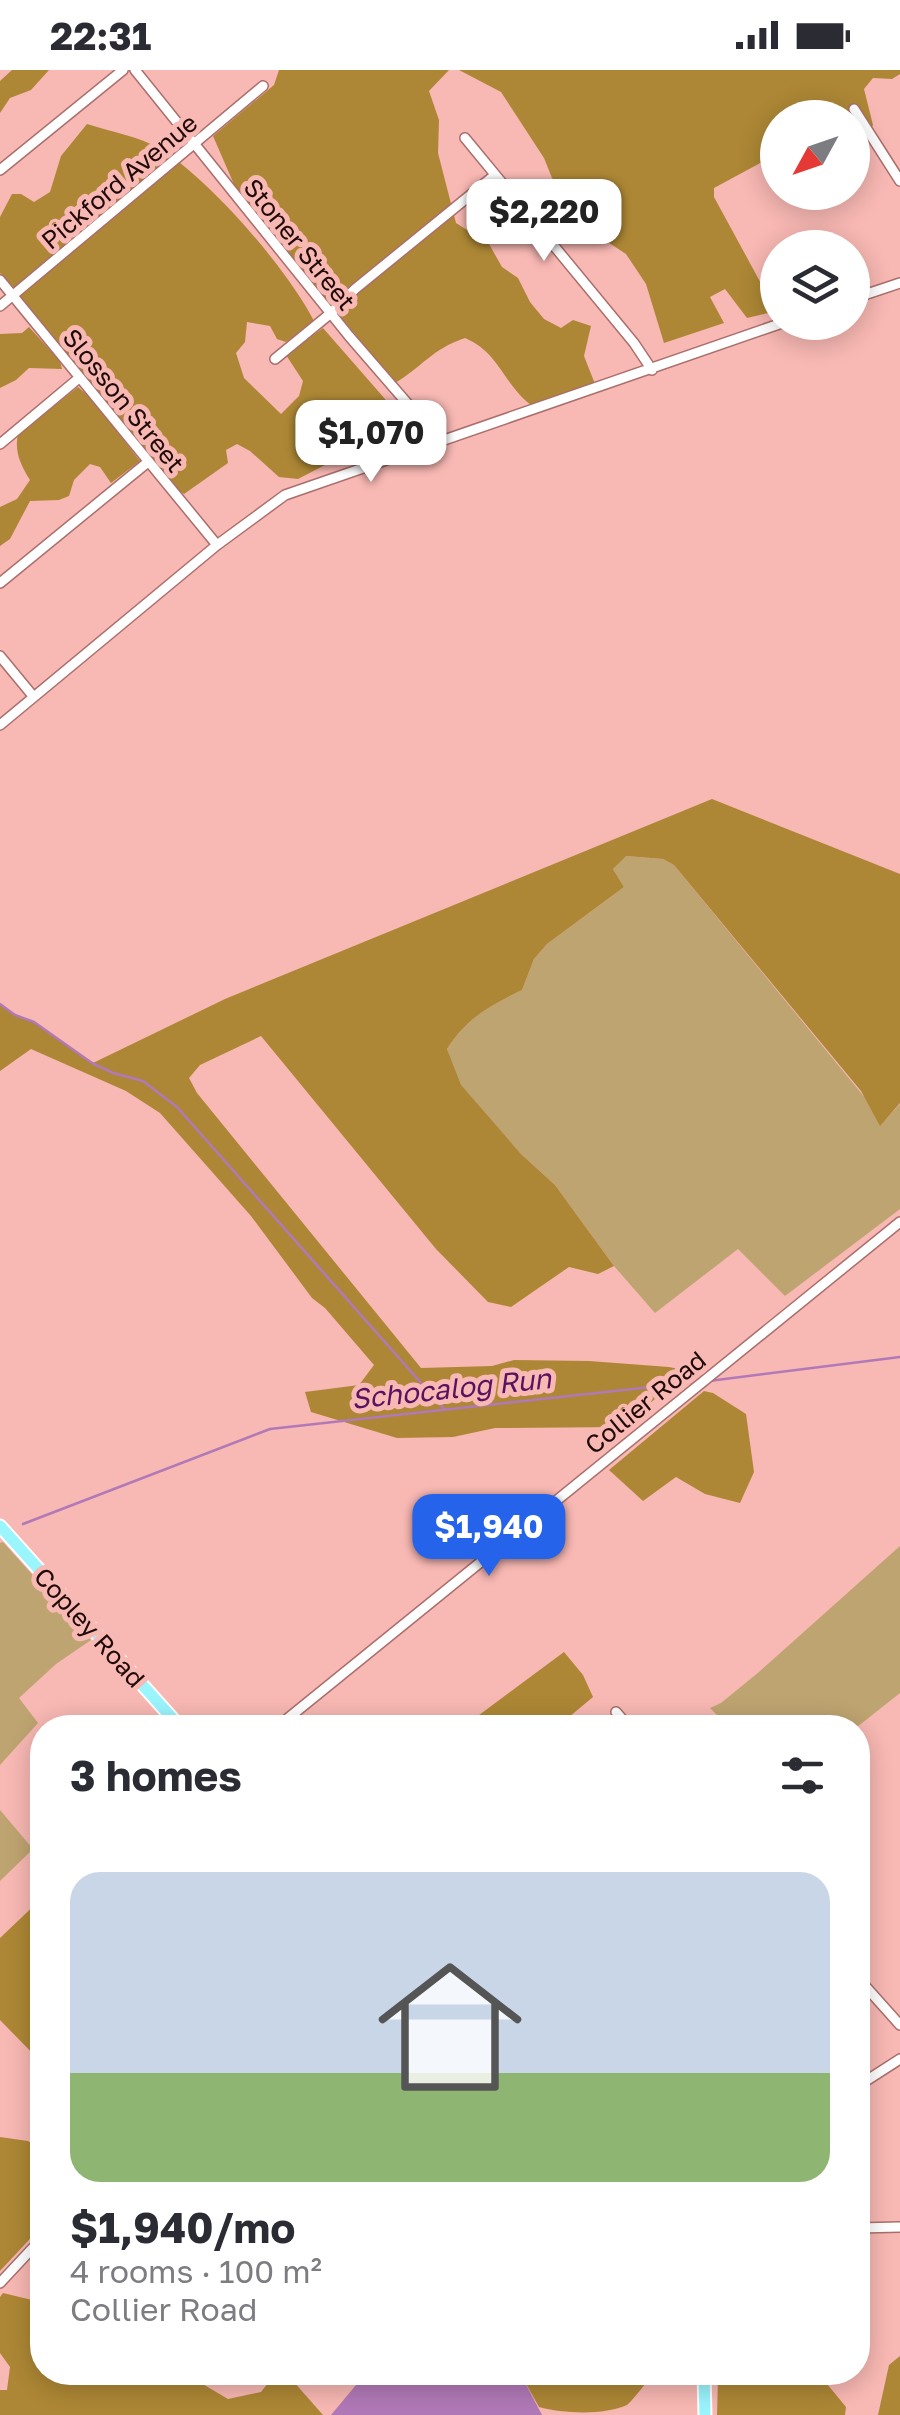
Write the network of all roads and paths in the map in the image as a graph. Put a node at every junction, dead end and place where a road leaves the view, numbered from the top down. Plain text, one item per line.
1 (123, 70) edge
2 (135, 70) edge
3 (263, 86) dead end
4 (870, 134) edge
5 (464, 138) dead end
6 (194, 144) junction
7 (0, 170) edge
8 (495, 175) junction
9 (900, 181) edge
10 (0, 280) edge
11 (900, 283) edge
12 (870, 293) edge
13 (12, 295) junction
14 (0, 306) edge
15 (331, 314) junction
16 (760, 331) edge
17 (275, 360) dead end
18 (652, 370) junction
19 (79, 378) junction
20 (439, 440) junction
21 (0, 444) edge
22 (148, 462) junction
23 (217, 545) junction
24 (0, 583) edge
25 (0, 656) edge
26 (33, 696) junction
27 (0, 725) edge
28 (900, 1222) edge
29 (0, 1526) edge
30 (616, 1712) dead end
31 (169, 1715) edge
32 (292, 1715) edge
33 (619, 1715) edge
34 (870, 1991) edge
35 (900, 2025) edge
36 (900, 2060) edge
37 (870, 2081) edge
38 (900, 2226) edge
39 (870, 2227) edge
40 (30, 2251) edge
41 (0, 2283) edge
42 (704, 2385) edge
43 (705, 2415) edge

1 - 7 street
2 - 6 street, Stoner Street
3 - 6 street, Pickford Avenue
4 - 9 street
5 - 8 street
6 - 13 street, Pickford Avenue
6 - 15 street, Stoner Street
8 - 15 street
8 - 18 street
10 - 13 street, Slosson Street
11 - 12 street
13 - 14 street, Pickford Avenue
13 - 19 street, Slosson Street
15 - 17 street
15 - 20 street, Stoner Street
16 - 18 street
18 - 20 street
19 - 21 street
19 - 22 street, Slosson Street
20 - 23 street
22 - 23 street, Slosson Street
22 - 24 street
23 - 26 street
25 - 26 street
26 - 27 street
28 - 32 street, Collier Road
29 - 31 main road, Copley Road
30 - 33 street
34 - 35 street
36 - 37 street
38 - 39 street
40 - 41 street
42 - 43 main road

